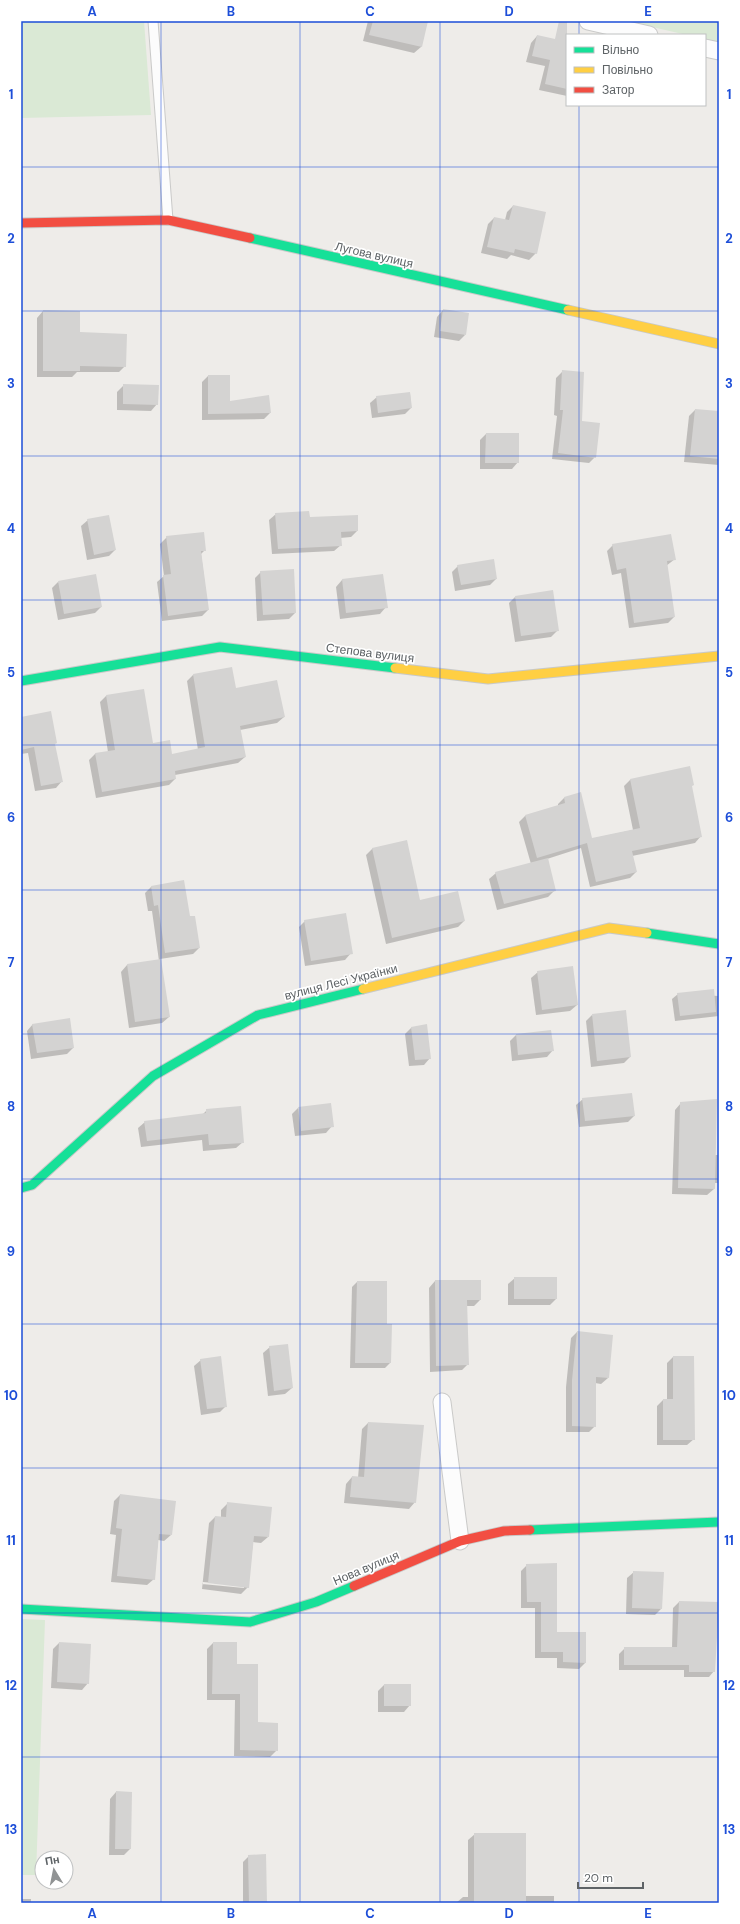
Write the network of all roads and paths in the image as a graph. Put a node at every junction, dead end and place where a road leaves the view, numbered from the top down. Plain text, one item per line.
1 (153, 21) edge
2 (588, 21) edge
3 (645, 34) edge
4 (706, 48) edge
5 (719, 51) edge
6 (168, 220) junction
7 (21, 223) edge
8 (719, 344) edge
9 (719, 656) edge
10 (21, 681) edge
11 (719, 944) edge
12 (21, 1188) edge
13 (442, 1402) dead end
14 (719, 1522) edge
15 (460, 1541) junction
16 (21, 1609) edge

1 - 6 lane
2 - 3 street
4 - 5 street
6 - 7 street, Лугова вулиця
6 - 8 street, Лугова вулиця
9 - 10 street, Степова вулиця
11 - 12 street, вулиця Лесі Українки
13 - 15 street
14 - 15 street, Нова вулиця
15 - 16 street, Нова вулиця

